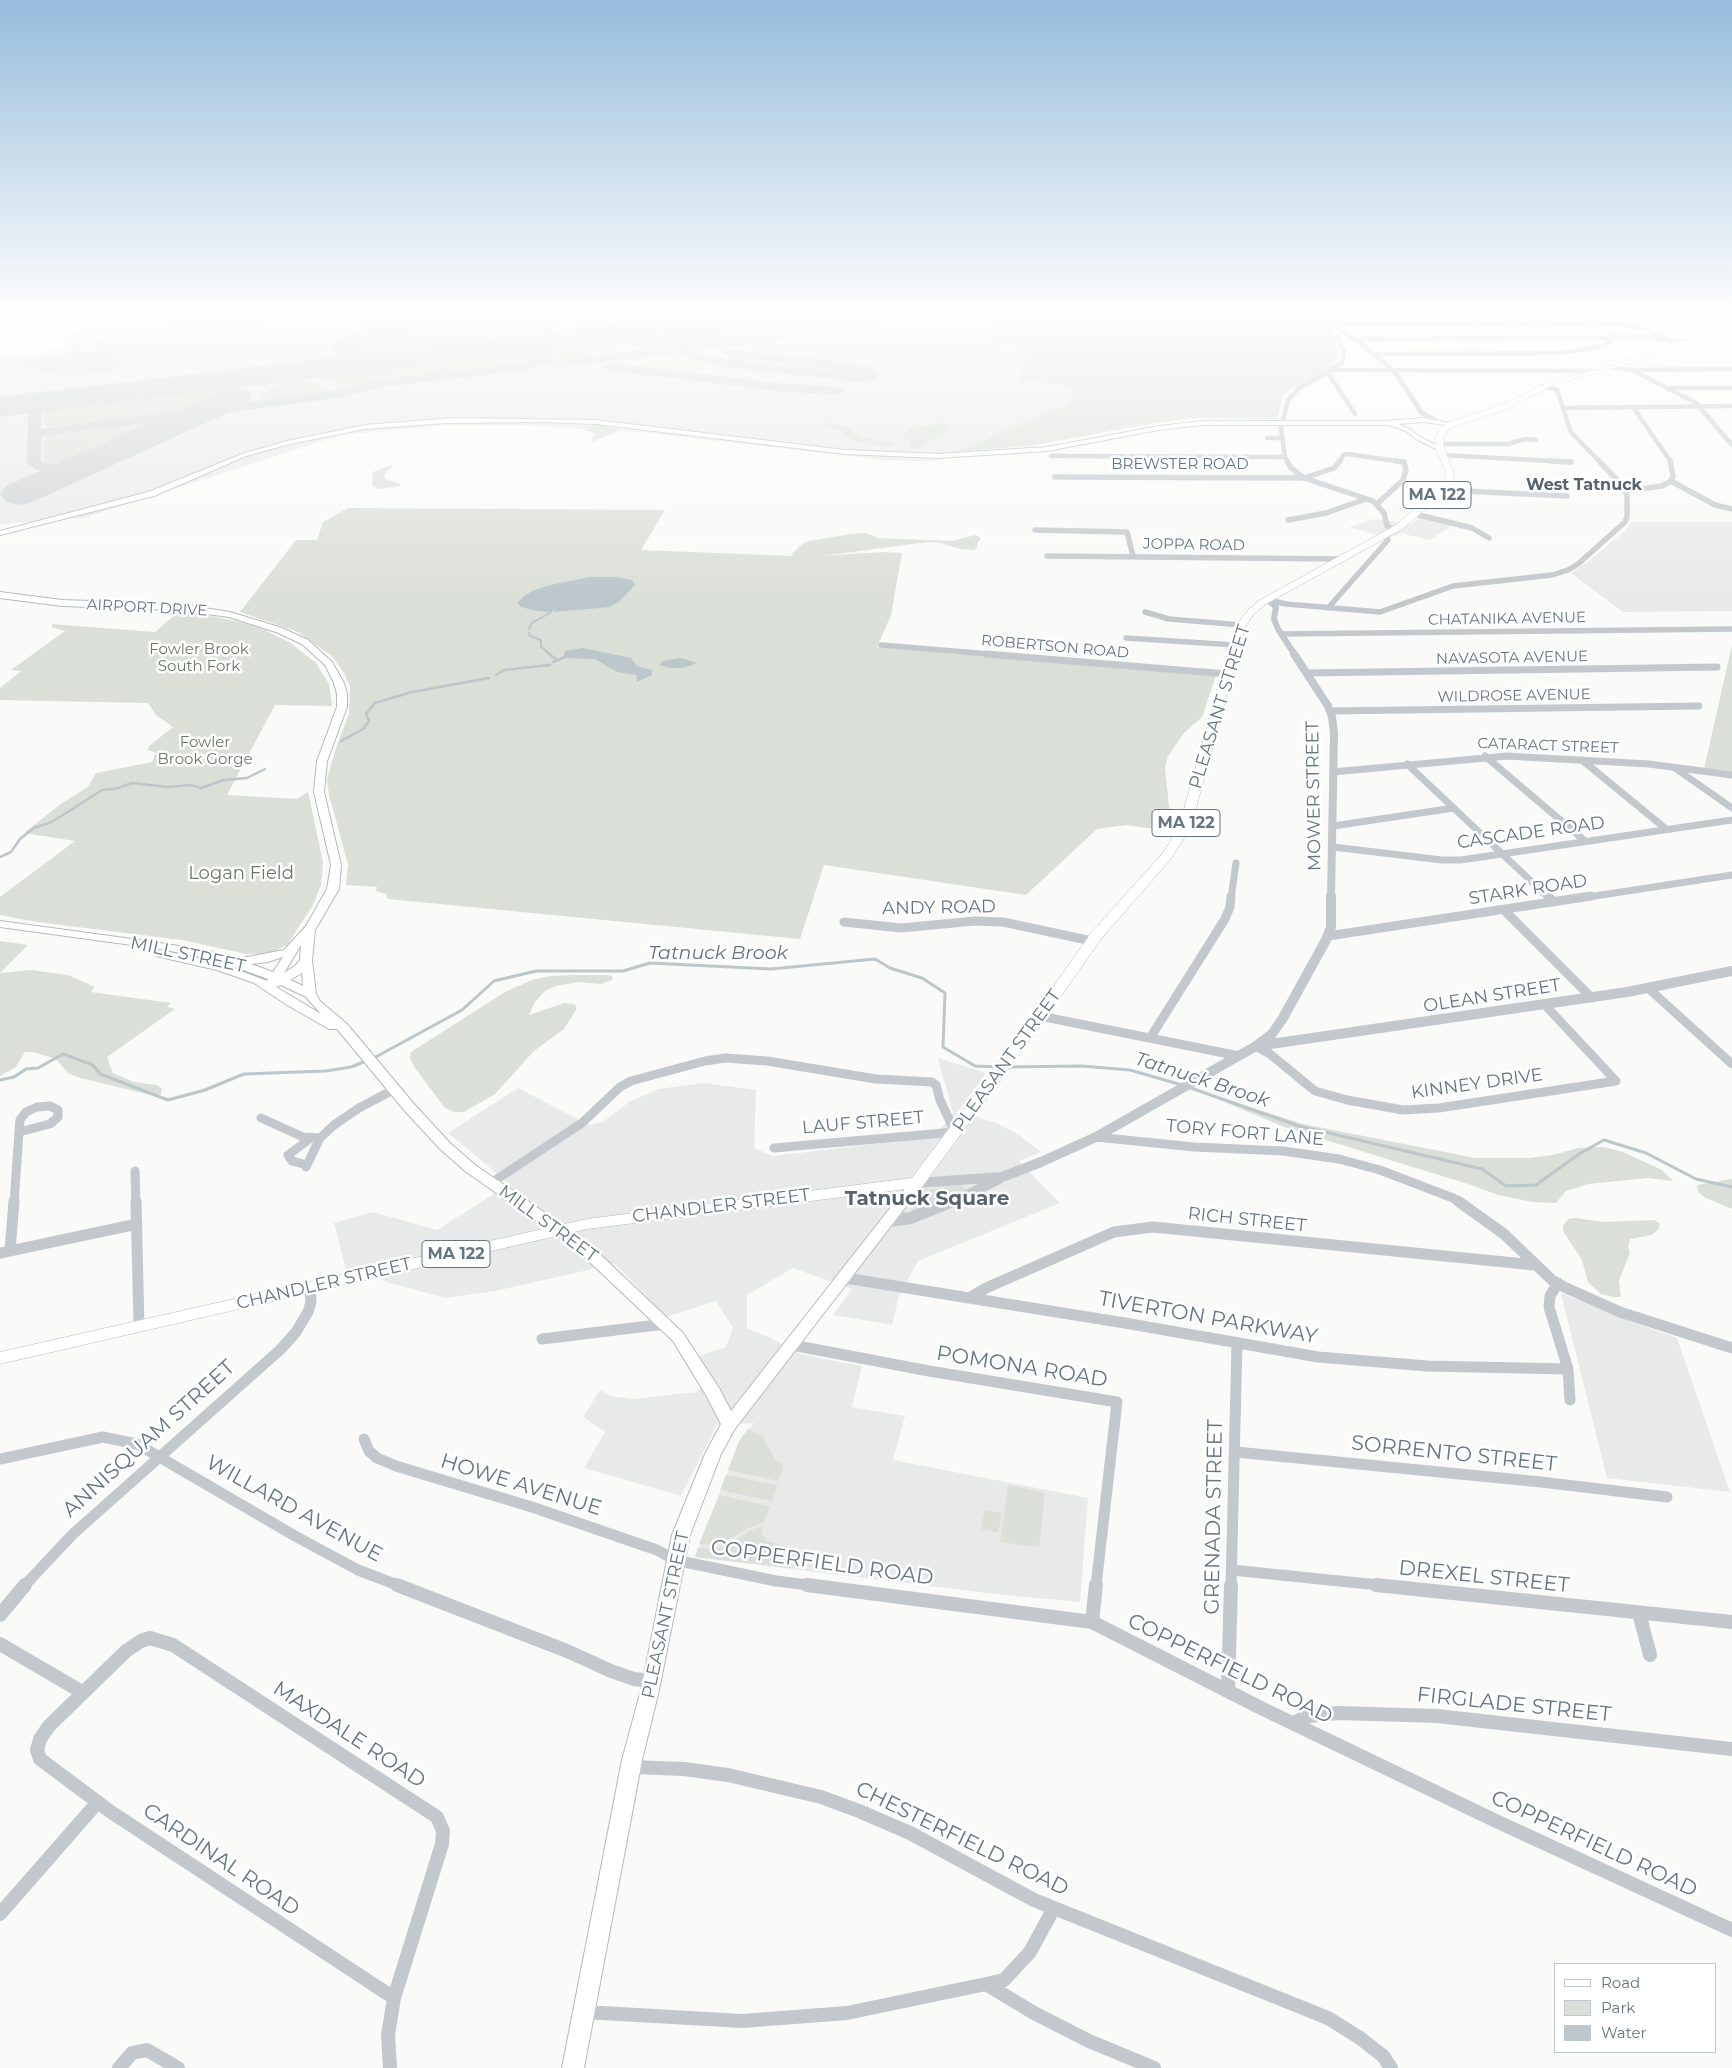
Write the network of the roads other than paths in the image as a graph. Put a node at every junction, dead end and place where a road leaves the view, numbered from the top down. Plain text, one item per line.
1 (1286, 405) edge
2 (1349, 405) edge
3 (1416, 405) edge
4 (1509, 405) edge
5 (1562, 405) edge
6 (1699, 406) junction
7 (1732, 406) edge
8 (1633, 407) junction
9 (1563, 408) junction
10 (1422, 413) junction
11 (1355, 414) dead end
12 (1414, 420) junction
13 (1436, 421) junction
14 (1283, 422) junction
15 (1384, 423) junction
16 (1452, 424) junction
17 (1408, 430) junction
18 (1723, 434) junction
19 (1732, 434) edge
20 (1266, 438) dead end
21 (1282, 438) junction
22 (1536, 440) dead end
23 (1732, 445) edge
24 (1440, 447) junction
25 (1051, 456) dead end
26 (1285, 457) junction
27 (1571, 462) dead end
28 (1056, 477) dead end
29 (1304, 478) junction
30 (1671, 481) junction
31 (1443, 490) junction
32 (1626, 491) junction
33 (1567, 496) dead end
34 (1366, 499) junction
35 (1377, 504) junction
36 (1732, 509) edge
37 (1415, 514) junction
38 (1288, 520) dead end
39 (1396, 528) junction
40 (1035, 530) dead end
41 (0, 533) edge
42 (1384, 536) junction
43 (1489, 538) dead end
44 (1047, 556) dead end
45 (1133, 556) junction
46 (1340, 559) junction
47 (0, 590) edge
48 (0, 595) edge
49 (32, 600) junction
50 (1268, 600) junction
51 (1328, 608) junction
52 (1145, 612) dead end
53 (1242, 625) junction
54 (1732, 629) edge
55 (1282, 634) junction
56 (1126, 638) dead end
57 (881, 645) dead end
58 (1235, 645) junction
59 (1717, 667) dead end
60 (1307, 673) junction
61 (1227, 674) junction
62 (1699, 706) dead end
63 (1330, 711) junction
64 (1485, 756) junction
65 (1582, 760) junction
66 (1407, 764) junction
67 (1672, 766) junction
68 (1333, 772) junction
69 (1732, 775) edge
70 (1454, 808) junction
71 (1732, 808) edge
72 (1732, 820) edge
73 (1333, 826) junction
74 (1666, 829) junction
75 (1585, 841) junction
76 (1333, 847) junction
77 (1502, 854) junction
78 (1236, 863) dead end
79 (1732, 875) edge
80 (1554, 902) junction
81 (1504, 910) junction
82 (844, 922) dead end
83 (0, 924) edge
84 (311, 928) junction
85 (0, 933) edge
86 (1328, 936) junction
87 (1092, 941) junction
88 (297, 944) junction
89 (306, 960) junction
90 (238, 963) junction
91 (1732, 972) edge
92 (275, 981) junction
93 (1648, 988) junction
94 (310, 994) junction
95 (1592, 998) junction
96 (1545, 1005) junction
97 (1040, 1016) junction
98 (352, 1038) junction
99 (1150, 1038) junction
100 (1256, 1046) junction
101 (1238, 1056) junction
102 (1732, 1064) edge
103 (395, 1089) junction
104 (261, 1118) dead end
105 (19, 1132) dead end
106 (955, 1132) junction
107 (1096, 1136) junction
108 (316, 1138) junction
109 (774, 1148) dead end
110 (134, 1171) dead end
111 (1002, 1177) junction
112 (491, 1183) junction
113 (917, 1183) junction
114 (889, 1221) junction
115 (136, 1224) junction
116 (558, 1231) junction
117 (5, 1252) edge
118 (1535, 1265) junction
119 (844, 1278) junction
120 (1558, 1284) junction
121 (310, 1288) junction
122 (969, 1298) junction
123 (664, 1324) junction
124 (139, 1326) junction
125 (542, 1338) dead end
126 (1238, 1344) junction
127 (792, 1345) junction
128 (1732, 1348) edge
129 (0, 1358) edge
130 (1568, 1369) junction
131 (1570, 1400) dead end
132 (730, 1424) junction
133 (364, 1439) dead end
134 (1236, 1452) junction
135 (159, 1456) junction
136 (0, 1459) edge
137 (1667, 1497) dead end
138 (675, 1560) junction
139 (1232, 1570) junction
140 (1639, 1613) junction
141 (0, 1615) edge
142 (1092, 1622) junction
143 (1732, 1622) edge
144 (0, 1644) edge
145 (1650, 1654) dead end
146 (652, 1681) junction
147 (1228, 1691) junction
148 (82, 1692) junction
149 (1293, 1723) junction
150 (1732, 1749) edge
151 (631, 1767) junction
152 (97, 1803) junction
153 (1054, 1908) junction
154 (0, 1914) edge
155 (1732, 1930) edge
156 (986, 1984) junction
157 (394, 1998) junction
158 (584, 2012) junction
159 (119, 2068) edge
160 (178, 2068) edge
161 (390, 2068) edge
162 (573, 2068) edge
163 (1154, 2068) edge
164 (1390, 2068) edge

1 - 14 street
2 - 11 street
3 - 10 street
4 - 16 main road
5 - 9 street
6 - 7 street
6 - 8 street
6 - 18 street
8 - 9 street
8 - 30 street
9 - 32 street
10 - 12 street
10 - 13 street
12 - 13 main road
12 - 15 main road
12 - 17 main road
13 - 16 main road
14 - 15 main road
14 - 21 street
14 - 41 main road
15 - 17 main road
16 - 24 main road
17 - 24 main road
18 - 19 street
18 - 23 street
20 - 21 street
21 - 26 street
22 - 24 street
24 - 27 street
24 - 31 main road, MA 122
25 - 26 street
26 - 29 street
28 - 29 street, BREWSTER ROAD
29 - 34 street
29 - 35 street
30 - 32 street
30 - 36 street
31 - 33 street
31 - 37 main road, PLEASANT STREET / MA 122
32 - 51 street
34 - 35 street
34 - 38 street
35 - 39 street
37 - 39 main road, PLEASANT STREET / MA 122
37 - 43 street
39 - 42 main road, PLEASANT STREET / MA 122
40 - 45 street
42 - 46 main road, PLEASANT STREET / MA 122
42 - 51 street
44 - 45 street, JOPPA ROAD
45 - 46 street, JOPPA ROAD
46 - 50 main road, PLEASANT STREET / MA 122
47 - 49 main road, AIRPORT DRIVE
48 - 49 main road, AIRPORT DRIVE
49 - 84 main road, AIRPORT DRIVE
50 - 51 street
50 - 53 main road, PLEASANT STREET / MA 122
50 - 55 street, MOWER STREET
52 - 53 street
53 - 58 main road, PLEASANT STREET / MA 122
54 - 55 street, CHATANIKA AVENUE
55 - 60 street, MOWER STREET
56 - 58 street
57 - 61 street, ROBERTSON ROAD
58 - 61 main road, PLEASANT STREET / MA 122
59 - 60 street, NAVASOTA AVENUE
60 - 63 street, MOWER STREET
61 - 87 main road, PLEASANT STREET / MA 122
62 - 63 street, WILDROSE AVENUE
63 - 68 street, MOWER STREET
64 - 65 street, CATARACT STREET
64 - 66 street, CATARACT STREET
64 - 75 street
65 - 67 street, CATARACT STREET
65 - 74 street
66 - 68 street, CATARACT STREET
66 - 70 street
67 - 69 street, CATARACT STREET
67 - 71 street
68 - 73 street, MOWER STREET
70 - 73 street
70 - 77 street
72 - 74 street, CASCADE ROAD
73 - 76 street, MOWER STREET
74 - 75 street, CASCADE ROAD
75 - 77 street, CASCADE ROAD
76 - 77 street, CASCADE ROAD
76 - 86 street, MOWER STREET
77 - 80 street
78 - 99 street
79 - 80 street, STARK ROAD
80 - 81 street, STARK ROAD
81 - 86 street, STARK ROAD
81 - 95 street
82 - 87 street, ANDY ROAD
83 - 90 main road, MILL STREET
84 - 88 main road, AIRPORT DRIVE
84 - 89 main road, AIRPORT DRIVE
85 - 92 main road, MILL STREET
86 - 100 street, MOWER STREET
87 - 97 main road, PLEASANT STREET / MA 122
88 - 90 main road, AIRPORT DRIVE
88 - 92 main road, AIRPORT DRIVE
89 - 92 main road
89 - 94 main road, AIRPORT DRIVE
90 - 92 main road, MILL STREET
91 - 93 street, OLEAN STREET
92 - 94 main road, MILL STREET
92 - 98 main road, MILL STREET
93 - 95 street, OLEAN STREET
93 - 102 street
94 - 98 main road, MILL STREET
95 - 96 street, OLEAN STREET
96 - 100 street, OLEAN STREET
96 - 100 street, KINNEY DRIVE
97 - 99 street
97 - 106 main road, PLEASANT STREET / MA 122
98 - 103 main road, MILL STREET
99 - 101 street
100 - 101 street, MOWER STREET
101 - 107 street, MOWER STREET
103 - 108 street
103 - 112 main road, MILL STREET
104 - 108 street
105 - 117 street
106 - 109 street, LAUF STREET
106 - 112 street
106 - 113 main road, PLEASANT STREET / MA 122
107 - 111 street, MOWER STREET
107 - 118 street, TORY FORT LANE
108 - 108 street
110 - 115 street
111 - 113 street, MOWER STREET
111 - 114 street, MOWER STREET
112 - 116 main road, MILL STREET
113 - 114 main road, PLEASANT STREET
113 - 116 main road, CHANDLER STREET / MA 122
114 - 119 main road, PLEASANT STREET
115 - 117 street
115 - 124 street
116 - 121 main road, CHANDLER STREET / MA 122
116 - 123 main road, MILL STREET
118 - 120 street, TORY FORT LANE
118 - 122 street, RICH STREET
119 - 122 street, TIVERTON PARKWAY
119 - 127 main road, PLEASANT STREET
120 - 128 street, TORY FORT LANE
120 - 130 street
121 - 124 main road, CHANDLER STREET / MA 122
121 - 135 street, ANNISQUAM STREET
122 - 126 street, TIVERTON PARKWAY
123 - 125 street
123 - 132 main road, MILL STREET
124 - 129 main road, CHANDLER STREET / MA 122
126 - 130 street, TIVERTON PARKWAY
126 - 134 street, GRENADA STREET
127 - 132 main road, PLEASANT STREET
127 - 142 street, POMONA ROAD
130 - 131 street
132 - 138 main road, PLEASANT STREET
133 - 138 street, HOWE AVENUE
134 - 137 street, SORRENTO STREET
134 - 139 street, GRENADA STREET
135 - 136 street, WILLARD AVENUE
135 - 141 street, ANNISQUAM STREET
135 - 146 street, WILLARD AVENUE
138 - 142 street, COPPERFIELD ROAD
138 - 146 main road, PLEASANT STREET
139 - 140 street, DREXEL STREET
139 - 147 street, GRENADA STREET
140 - 143 street, DREXEL STREET
140 - 145 street
142 - 147 street, COPPERFIELD ROAD
144 - 148 street
146 - 151 main road, PLEASANT STREET
147 - 149 street, COPPERFIELD ROAD
148 - 152 street, CARDINAL ROAD
148 - 157 street, MAXDALE ROAD
149 - 150 street, FIRGLADE STREET
149 - 155 street, COPPERFIELD ROAD
151 - 153 street, CHESTERFIELD ROAD
151 - 158 main road, PLEASANT STREET
152 - 154 street
152 - 157 street, CARDINAL ROAD
153 - 156 street
153 - 164 street, CHESTERFIELD ROAD
156 - 158 street
156 - 163 street
157 - 161 street
158 - 162 main road, PLEASANT STREET
159 - 160 street

